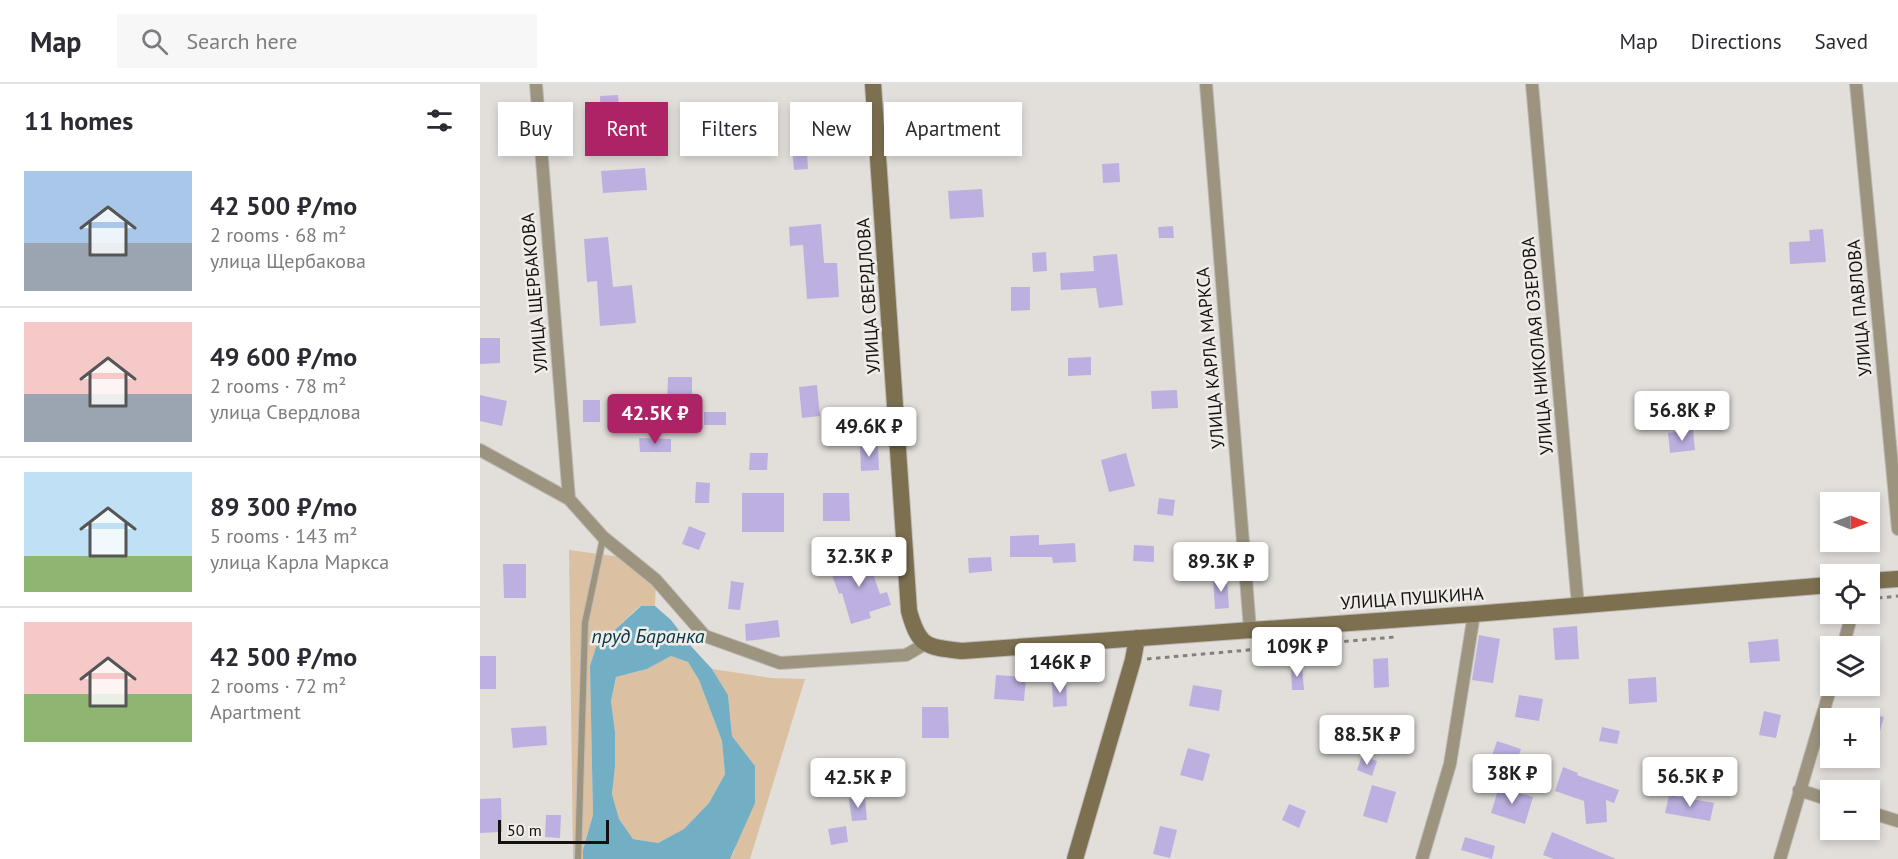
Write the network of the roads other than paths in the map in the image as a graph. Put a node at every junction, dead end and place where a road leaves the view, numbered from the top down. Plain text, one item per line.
1 (536, 84) edge
2 (873, 84) edge
3 (1206, 84) edge
4 (1532, 84) edge
5 (1856, 84) edge
6 (480, 450) edge
7 (569, 499) junction
8 (1898, 529) edge
9 (603, 537) junction
10 (1898, 579) edge
11 (1880, 580) edge
12 (1820, 586) edge
13 (1578, 606) junction
14 (1474, 614) junction
15 (1250, 629) junction
16 (1137, 638) junction
17 (925, 644) junction
18 (1828, 696) edge
19 (1799, 790) junction
20 (1820, 797) edge
21 (1880, 815) edge
22 (1898, 821) edge
23 (578, 859) edge
24 (1075, 859) edge
25 (1422, 859) edge
26 (1780, 859) edge

1 - 7 street, УЛИЦА ЩЕРБАКОВА
2 - 17 main road, УЛИЦА СВЕРДЛОВА
3 - 15 street, УЛИЦА КАРЛА МАРКСА
4 - 13 street, УЛИЦА НИКОЛАЯ ОЗЕРОВА
5 - 8 street, УЛИЦА ПАВЛОВА
6 - 7 street
7 - 9 street
9 - 17 street
9 - 23 lane
10 - 11 main road
12 - 13 main road, УЛИЦА ПУШКИНА
13 - 14 main road, УЛИЦА ПУШКИНА
14 - 15 main road, УЛИЦА ПУШКИНА
14 - 25 street
15 - 16 main road, УЛИЦА ПУШКИНА
16 - 17 main road, УЛИЦА ПУШКИНА
16 - 24 main road
18 - 19 street
19 - 20 street
19 - 26 street
21 - 22 street

